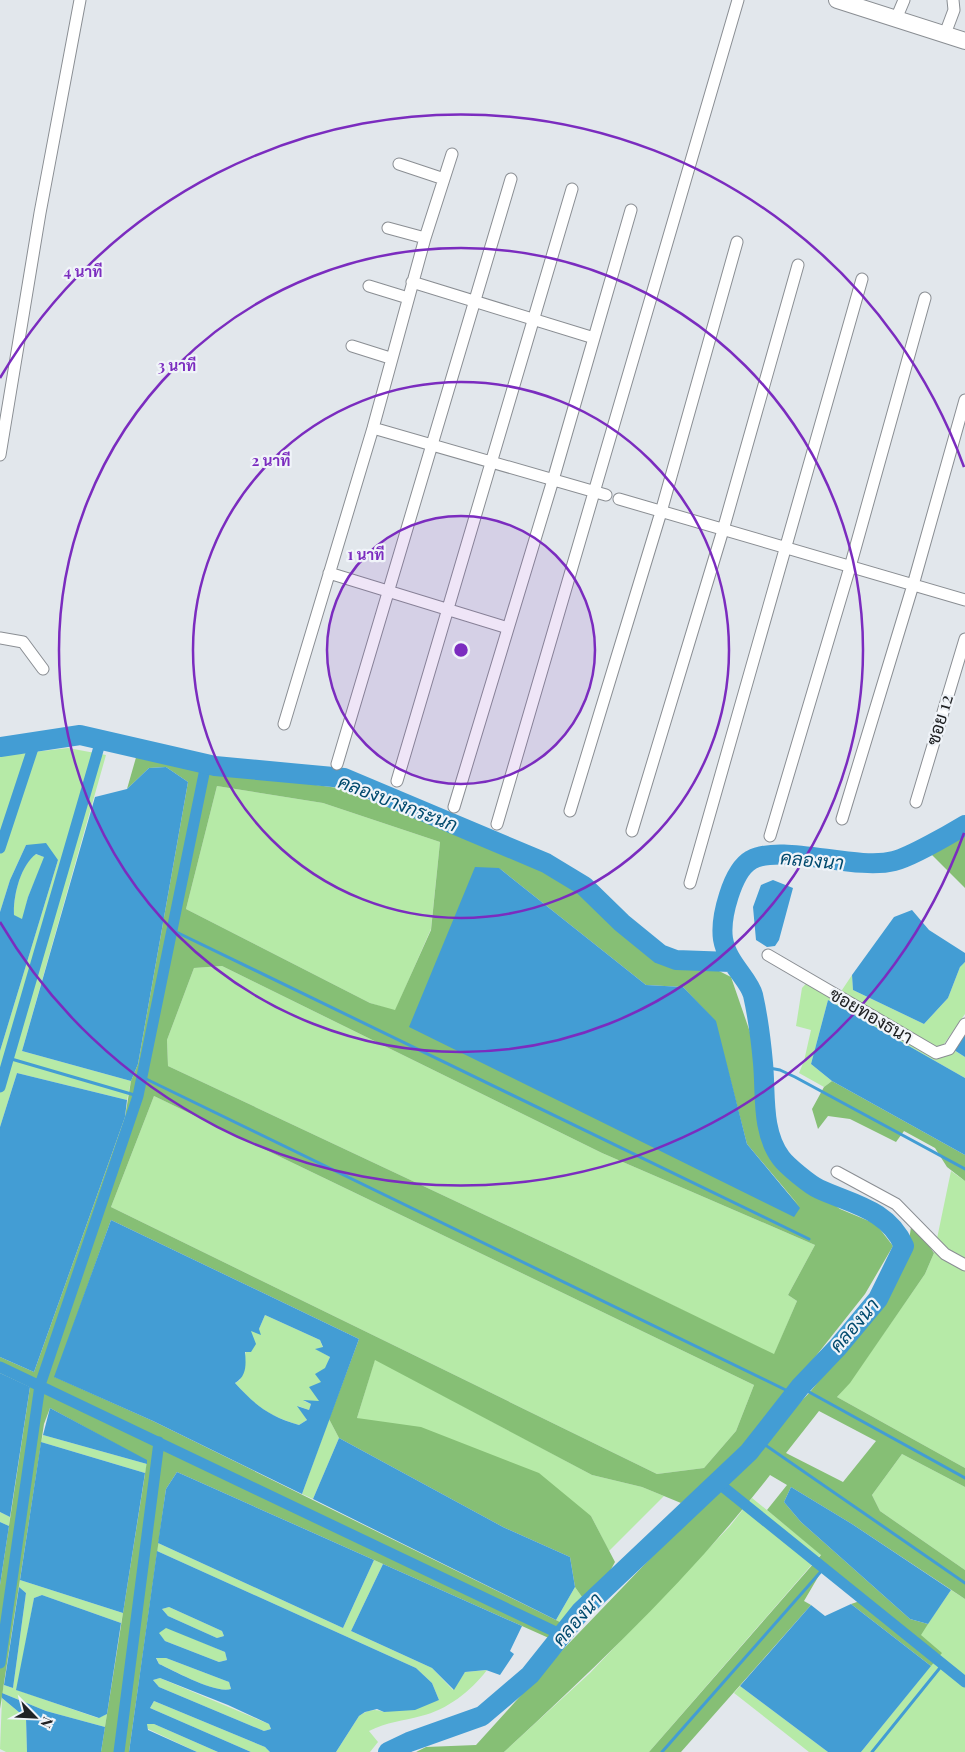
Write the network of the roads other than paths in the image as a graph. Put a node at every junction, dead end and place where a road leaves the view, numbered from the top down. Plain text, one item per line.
1 (80, 0) edge
2 (738, 0) edge
3 (837, 0) edge
4 (904, 0) edge
5 (953, 0) edge
6 (896, 19) junction
7 (945, 34) junction
8 (965, 40) edge
9 (452, 154) dead end
10 (399, 164) dead end
11 (444, 179) junction
12 (511, 179) dead end
13 (572, 189) dead end
14 (631, 210) dead end
15 (388, 228) dead end
16 (425, 238) junction
17 (737, 242) dead end
18 (798, 265) dead end
19 (862, 279) dead end
20 (412, 282) junction
21 (369, 286) dead end
22 (408, 298) junction
23 (925, 298) dead end
24 (473, 302) junction
25 (532, 320) junction
26 (594, 338) junction
27 (352, 346) dead end
28 (390, 358) junction
29 (965, 400) edge
30 (373, 428) junction
31 (433, 445) junction
32 (0, 455) edge
33 (492, 463) junction
34 (553, 480) junction
35 (593, 493) junction
36 (606, 495) dead end
37 (619, 499) dead end
38 (660, 512) junction
39 (723, 530) junction
40 (786, 548) junction
41 (850, 567) junction
42 (329, 573) junction
43 (913, 585) junction
44 (389, 592) junction
45 (965, 600) edge
46 (448, 611) junction
47 (508, 628) junction
48 (0, 638) edge
49 (965, 639) edge
50 (43, 669) dead end
51 (284, 724) dead end
52 (337, 764) dead end
53 (397, 782) dead end
54 (916, 802) dead end
55 (454, 806) dead end
56 (570, 811) dead end
57 (842, 820) dead end
58 (498, 824) dead end
59 (632, 831) dead end
60 (770, 836) dead end
61 (690, 883) dead end
62 (768, 956) dead end
63 (965, 1024) edge
64 (837, 1172) dead end
65 (965, 1265) edge

1 - 32 street
2 - 35 street
3 - 6 street
4 - 6 street
5 - 7 street
6 - 7 street
7 - 8 street
9 - 11 street
10 - 11 street
11 - 16 street
12 - 24 street
13 - 25 street
14 - 26 street
15 - 16 street
16 - 20 street
17 - 38 street
18 - 39 street
19 - 40 street
20 - 22 street
20 - 24 street
21 - 22 street
22 - 28 street
23 - 41 street
24 - 25 street
24 - 31 street
25 - 26 street
25 - 33 street
26 - 34 street
27 - 28 street
28 - 30 street
29 - 43 street
30 - 31 street
30 - 42 street
31 - 33 street
31 - 44 street
33 - 34 street
33 - 46 street
34 - 35 street
34 - 47 street
35 - 36 street
35 - 58 street
37 - 38 street
38 - 39 street
38 - 56 street
39 - 40 street
39 - 59 street
40 - 41 street
40 - 61 street
41 - 43 street
41 - 60 street
42 - 44 street
42 - 51 street
43 - 45 street
43 - 57 street
44 - 46 street
44 - 52 street
46 - 47 street
46 - 53 street
47 - 55 street
48 - 50 street
49 - 54 street, ซอย 12
62 - 63 street, ซอยทองธนา
64 - 65 street

